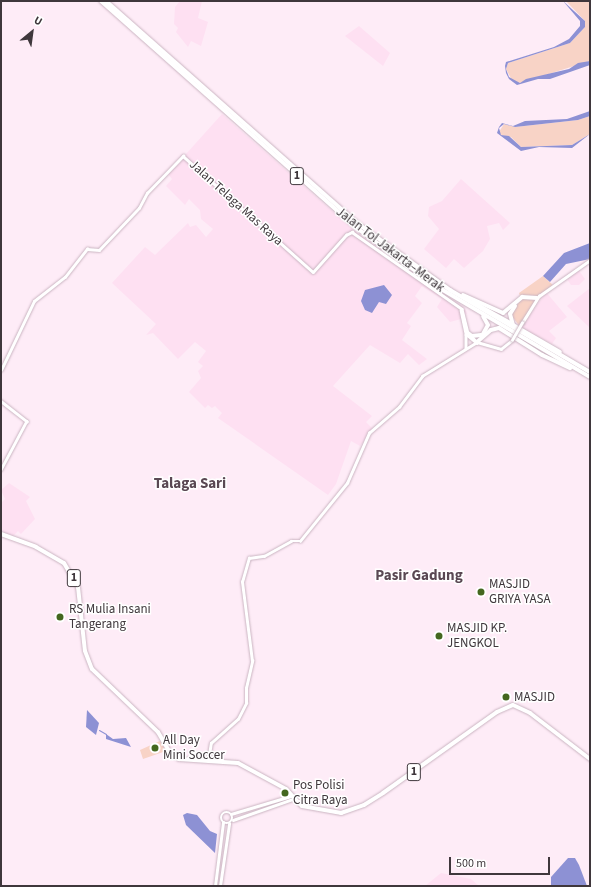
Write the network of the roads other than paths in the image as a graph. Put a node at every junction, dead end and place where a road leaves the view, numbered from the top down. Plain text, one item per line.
1 (100, 1) edge
2 (106, 1) edge
3 (590, 260) edge
4 (425, 273) junction
5 (461, 297) junction
6 (537, 298) junction
7 (533, 303) junction
8 (480, 312) junction
9 (513, 325) junction
10 (467, 334) junction
11 (483, 335) junction
12 (477, 342) junction
13 (466, 348) junction
14 (572, 361) junction
15 (1, 370) edge
16 (582, 372) junction
17 (590, 372) edge
18 (590, 377) edge
19 (1, 402) edge
20 (1, 470) edge
21 (1, 535) edge
22 (135, 712) junction
23 (590, 760) edge
24 (208, 761) junction
25 (287, 791) junction
26 (292, 798) junction
27 (267, 803) junction
28 (269, 808) junction
29 (235, 812) junction
30 (231, 814) junction
31 (238, 818) junction
32 (233, 820) junction
33 (223, 823) junction
34 (230, 824) junction
35 (215, 885) edge
36 (220, 885) edge

1 - 8 highway, Jalan Tol Jakarta–Merak / 1
2 - 4 highway, Jalan Tol Jakarta–Merak / 1
3 - 6 main road
4 - 5 highway, Jalan Tol Jakarta–Merak / 1
4 - 6 highway
5 - 9 highway
5 - 14 highway, Jalan Tol Jakarta–Merak / 1
6 - 7 main road
7 - 9 highway
7 - 12 main road, bridge
8 - 11 highway
8 - 16 highway, Jalan Tol Jakarta–Merak / 1
9 - 14 highway
10 - 11 highway
10 - 12 main road
10 - 13 main road, Jalan Telaga Mas Raya
10 - 15 main road, Jalan Telaga Mas Raya
11 - 12 highway
11 - 16 highway
12 - 13 main road
12 - 13 main road
13 - 24 main road
14 - 17 highway, Jalan Tol Jakarta–Merak / 1
16 - 18 highway, Jalan Tol Jakarta–Merak / 1
19 - 20 main road
21 - 22 highway, 1
22 - 24 highway, 1
22 - 25 highway, 1
23 - 26 highway, 1
24 - 25 highway, 1
25 - 26 highway, 1
26 - 27 main road
26 - 28 main road
27 - 28 main road
27 - 29 main road
28 - 31 main road
29 - 30 main road
29 - 31 main road
30 - 32 main road
30 - 33 main road
31 - 32 main road
32 - 34 main road
33 - 34 main road
33 - 35 main road
34 - 36 main road
35 - 36 main road

